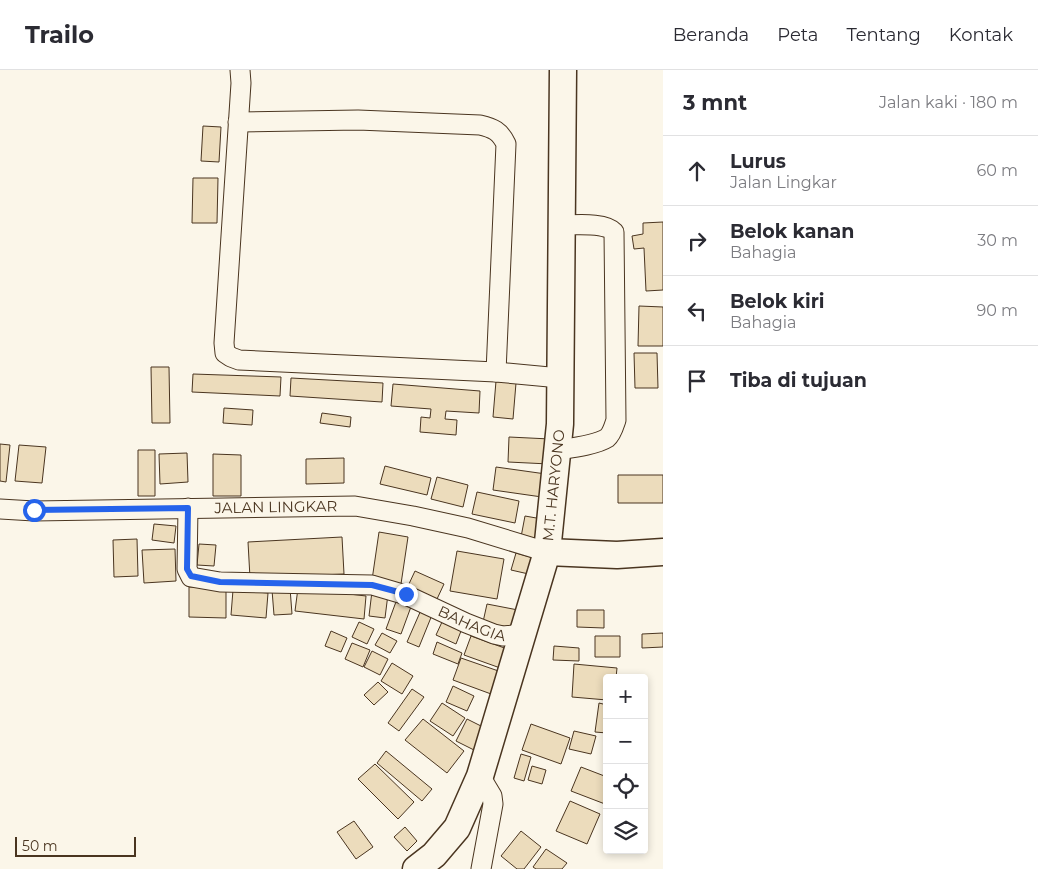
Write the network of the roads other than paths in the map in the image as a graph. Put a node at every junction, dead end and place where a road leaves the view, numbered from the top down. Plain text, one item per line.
1 (240, 70) edge
2 (563, 70) edge
3 (238, 122) junction
4 (562, 225) junction
5 (496, 372) junction
6 (560, 378) junction
7 (558, 450) junction
8 (188, 508) junction
9 (0, 509) edge
10 (547, 552) junction
11 (663, 552) edge
12 (526, 628) junction
13 (480, 776) junction
14 (416, 869) edge
15 (481, 869) edge

1 - 3 street
2 - 4 highway, M.T. HARYONO
3 - 5 street
3 - 5 street
4 - 6 highway, M.T. HARYONO
4 - 7 street
5 - 6 street
6 - 7 highway, M.T. HARYONO
7 - 10 highway, M.T. HARYONO
8 - 9 street, JALAN LINGKAR
8 - 10 street, JALAN LINGKAR
8 - 12 street, BAHAGIA
10 - 11 highway
10 - 12 highway, M.T. HARYONO
12 - 13 highway, M.T. HARYONO
13 - 14 highway, M.T. HARYONO
13 - 15 street

